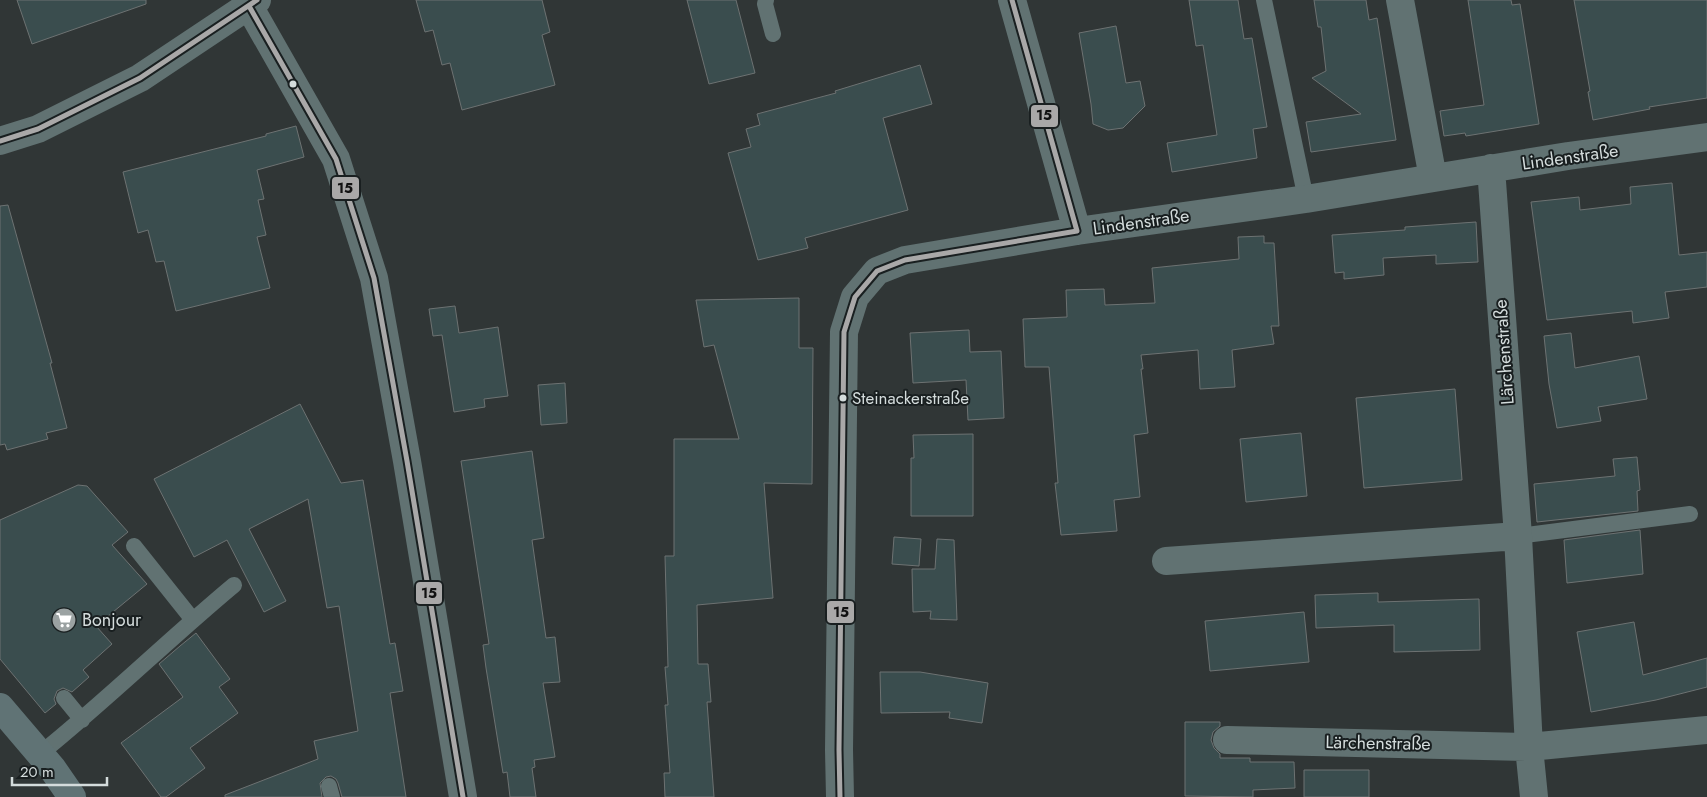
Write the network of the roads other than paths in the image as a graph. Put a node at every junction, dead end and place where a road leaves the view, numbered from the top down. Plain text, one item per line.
1 (766, 0) edge
2 (1012, 0) edge
3 (1264, 0) edge
4 (1400, 0) edge
5 (253, 3) edge
6 (773, 34) dead end
7 (1707, 137) edge
8 (0, 141) edge
9 (1490, 168) junction
10 (1433, 178) junction
11 (1306, 199) junction
12 (1077, 232) junction
13 (1690, 514) dead end
14 (1518, 536) junction
15 (134, 546) dead end
16 (1166, 561) dead end
17 (234, 585) dead end
18 (193, 620) junction
19 (64, 698) dead end
20 (0, 708) edge
21 (82, 720) junction
22 (1707, 730) edge
23 (1227, 740) dead end
24 (1529, 747) junction
25 (40, 754) junction
26 (72, 797) edge
27 (463, 797) edge
28 (840, 797) edge
29 (1534, 797) edge

1 - 6 lane
2 - 12 street
3 - 11 lane
4 - 10 street
5 - 8 street
5 - 27 street
7 - 9 street, Lindenstraße
9 - 10 street, Lindenstraße
9 - 14 street, Lärchenstraße
10 - 11 street, Lindenstraße
11 - 12 street, Lindenstraße
12 - 28 street, Lindenstraße
13 - 14 lane
14 - 16 street
14 - 24 street, Lärchenstraße
15 - 18 lane
17 - 18 lane
18 - 21 lane
19 - 21 lane
20 - 25 street
21 - 25 lane
22 - 24 street, Lärchenstraße
23 - 24 street, Lärchenstraße
24 - 29 street, Lärchenstraße
25 - 26 street

